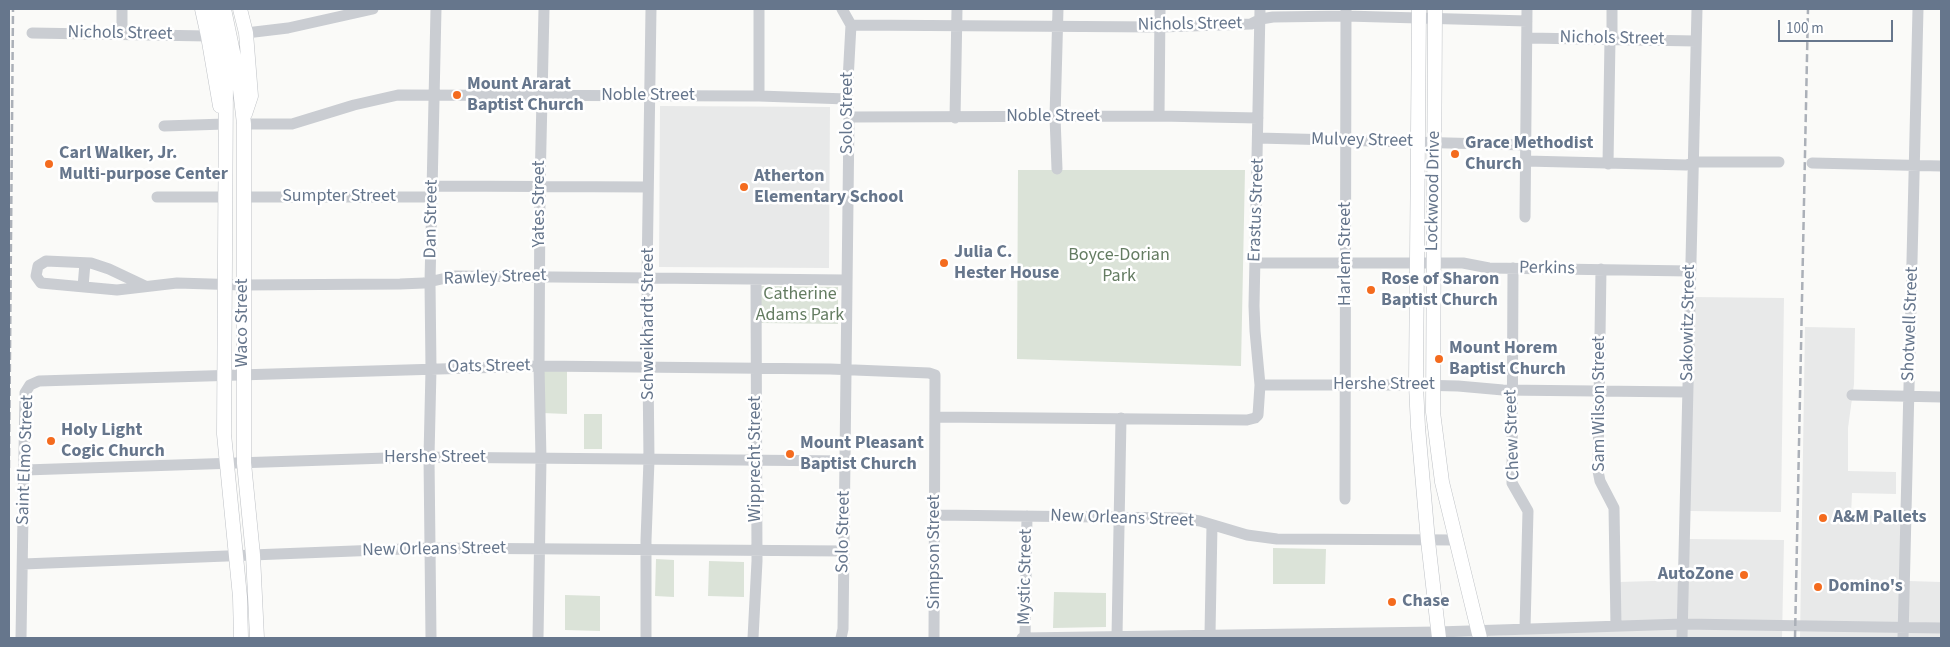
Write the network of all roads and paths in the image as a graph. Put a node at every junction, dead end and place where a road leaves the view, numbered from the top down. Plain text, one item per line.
1 (122, 9) edge
2 (202, 9) edge
3 (213, 9) edge
4 (224, 9) edge
5 (240, 9) edge
6 (373, 9) edge
7 (436, 9) edge
8 (544, 9) edge
9 (652, 9) edge
10 (759, 9) edge
11 (842, 9) edge
12 (957, 9) edge
13 (1058, 9) edge
14 (1160, 9) edge
15 (1527, 9) edge
16 (1612, 9) edge
17 (1697, 9) edge
18 (1918, 9) edge
19 (1346, 12) edge
20 (1419, 13) edge
21 (1260, 14) edge
22 (1435, 14) edge
23 (1527, 21) junction
24 (851, 25) junction
25 (957, 25) junction
26 (1058, 26) junction
27 (1160, 27) junction
28 (32, 33) dead end
29 (246, 33) junction
30 (122, 34) junction
31 (208, 36) junction
32 (1528, 38) junction
33 (1611, 39) junction
34 (1696, 40) junction
35 (435, 95) junction
36 (542, 96) junction
37 (759, 96) junction
38 (650, 97) junction
39 (847, 99) junction
40 (1159, 116) junction
41 (849, 117) junction
42 (1055, 117) junction
43 (955, 118) junction
44 (1258, 118) junction
45 (244, 121) junction
46 (225, 122) junction
47 (164, 126) dead end
48 (1258, 138) junction
49 (1346, 141) junction
50 (1419, 142) junction
51 (1434, 142) junction
52 (1525, 145) junction
53 (1526, 161) junction
54 (1779, 162) dead end
55 (1693, 163) junction
56 (1608, 164) junction
57 (1812, 164) dead end
58 (1915, 165) junction
59 (1941, 166) edge
60 (1057, 169) dead end
61 (540, 187) junction
62 (648, 187) junction
63 (433, 192) junction
64 (157, 197) dead end
65 (245, 197) junction
66 (224, 198) junction
67 (1525, 217) dead end
68 (85, 262) junction
69 (1255, 263) junction
70 (1433, 263) junction
71 (1346, 264) junction
72 (1418, 264) junction
73 (1513, 268) junction
74 (1601, 269) junction
75 (1690, 271) junction
76 (540, 277) junction
77 (647, 278) junction
78 (756, 280) junction
79 (846, 280) junction
80 (430, 282) junction
81 (225, 284) junction
82 (244, 285) junction
83 (83, 286) junction
84 (145, 286) junction
85 (539, 366) junction
86 (649, 368) junction
87 (431, 369) junction
88 (756, 369) junction
89 (846, 369) junction
90 (243, 375) junction
91 (935, 375) joint
92 (224, 376) junction
93 (43, 381) joint
94 (1260, 385) junction
95 (1416, 385) junction
96 (1433, 385) junction
97 (1346, 386) junction
98 (1512, 390) junction
99 (1598, 391) junction
100 (1688, 392) junction
101 (1852, 395) dead end
102 (1908, 396) junction
103 (1941, 397) edge
104 (936, 417) junction
105 (1121, 418) junction
106 (428, 457) junction
107 (541, 459) junction
108 (649, 460) junction
109 (756, 460) junction
110 (846, 461) junction
111 (227, 463) junction
112 (244, 463) junction
113 (25, 470) junction
114 (1345, 499) dead end
115 (935, 515) junction
116 (1027, 516) junction
117 (1119, 517) junction
118 (1212, 525) junction
119 (1457, 540) junction
120 (1428, 541) junction
121 (430, 548) junction
122 (540, 549) junction
123 (647, 550) junction
124 (757, 551) junction
125 (844, 551) junction
126 (253, 555) junction
127 (236, 556) junction
128 (23, 564) junction
129 (1682, 624) junction
130 (1616, 626) junction
131 (1525, 628) junction
132 (1941, 628) edge
133 (1903, 633) edge
134 (1210, 634) junction
135 (1479, 634) edge
136 (1439, 635) edge
137 (1117, 636) junction
138 (1239, 636) edge
139 (21, 638) edge
140 (241, 638) edge
141 (257, 638) edge
142 (431, 638) edge
143 (538, 638) edge
144 (646, 638) edge
145 (753, 638) edge
146 (841, 638) edge
147 (934, 638) edge
148 (1023, 638) edge
149 (1682, 638) edge

1 - 30 street
2 - 31 main road
3 - 46 main road, Waco Street
4 - 45 main road, Waco Street
5 - 29 main road
6 - 29 street
7 - 35 street, Dan Street
8 - 36 street, Yates Street
9 - 38 street, Schweikhardt Street
10 - 37 street
11 - 24 street
12 - 25 street
13 - 26 street
14 - 27 street
15 - 23 street
16 - 33 street
17 - 34 street, Sakowitz Street
18 - 58 street, Shotwell Street
19 - 20 street, Nichols Street
19 - 21 street, Nichols Street
19 - 49 street, Harlem Street
20 - 22 street, Nichols Street
20 - 50 main road, Lockwood Drive
21 - 27 street, Nichols Street
21 - 44 street, Erastus Street
22 - 23 street, Nichols Street
22 - 51 main road, Lockwood Drive
23 - 32 street
24 - 25 street, Nichols Street
24 - 39 street, Solo Street
25 - 26 street, Nichols Street
25 - 43 street
26 - 27 street, Nichols Street
26 - 42 street
27 - 40 street
28 - 30 street, Nichols Street
29 - 45 main road
30 - 31 street, Nichols Street
31 - 46 main road
32 - 33 street, Nichols Street
32 - 52 street
33 - 34 street, Nichols Street
33 - 56 street
34 - 55 street, Sakowitz Street
35 - 36 street, Noble Street
35 - 45 street, Noble Street
35 - 63 street, Dan Street
36 - 38 street, Noble Street
36 - 61 street, Yates Street
37 - 38 street, Noble Street
37 - 39 street, Noble Street
38 - 62 street, Schweikhardt Street
39 - 41 street, Solo Street
40 - 42 street, Noble Street
40 - 44 street, Noble Street
41 - 43 street, Noble Street
41 - 79 street, Solo Street
42 - 43 street, Noble Street
42 - 60 street
44 - 48 street, Erastus Street
45 - 65 main road, Waco Street
46 - 47 street
46 - 66 main road, Waco Street
48 - 49 street, Mulvey Street
48 - 69 street, Erastus Street
49 - 50 street, Mulvey Street
49 - 71 street, Harlem Street
50 - 51 street, Mulvey Street
50 - 72 main road, Lockwood Drive
51 - 52 street, Mulvey Street
51 - 70 main road, Lockwood Drive
52 - 53 street
53 - 56 street
53 - 67 street
54 - 55 street
55 - 56 street
55 - 75 street, Sakowitz Street
57 - 58 street
58 - 59 street
58 - 102 street, Shotwell Street
61 - 62 street, Sumpter Street
61 - 63 street, Sumpter Street
61 - 76 street, Yates Street
62 - 77 street, Schweikhardt Street
63 - 65 street, Sumpter Street
63 - 80 street, Dan Street
64 - 66 street
65 - 82 main road, Waco Street
66 - 81 main road, Waco Street
68 - 83 street
68 - 83 street, Rawley Street
68 - 84 street, Rawley Street
69 - 71 street, Perkins
69 - 94 street, Erastus Street
70 - 72 street, Perkins
70 - 73 street, Perkins
70 - 96 main road, Lockwood Drive
71 - 72 street, Perkins
71 - 97 street, Harlem Street
72 - 95 main road, Lockwood Drive
73 - 74 street, Perkins
73 - 98 street, Chew Street
74 - 75 street, Perkins
74 - 99 street, Sam Wilson Street
75 - 100 street, Sakowitz Street
76 - 77 street, Rawley Street
76 - 80 street, Rawley Street
76 - 85 street, Yates Street
77 - 78 street, Rawley Street
77 - 86 street, Schweikhardt Street
78 - 79 street, Rawley Street
78 - 88 street, Wipprecht Street
79 - 89 street, Solo Street
80 - 82 street, Rawley Street
80 - 87 street, Dan Street
81 - 82 street, Rawley Street
81 - 84 street, Rawley Street
81 - 92 main road, Waco Street
82 - 90 main road, Waco Street
83 - 84 street, Rawley Street
85 - 86 street, Oats Street
85 - 87 street, Oats Street
85 - 107 street, Yates Street
86 - 88 street, Oats Street
86 - 108 street, Schweikhardt Street
87 - 90 street, Oats Street
87 - 106 street, Dan Street
88 - 89 street, Oats Street
88 - 109 street, Wipprecht Street
89 - 91 street, Oats Street
89 - 110 street, Solo Street
90 - 92 street, Oats Street
90 - 112 main road, Waco Street
91 - 104 street, Simpson Street
92 - 93 street, Oats Street
92 - 111 main road, Waco Street
93 - 113 street, Saint Elmo Street
94 - 97 street, Hershe Street
94 - 105 street, Erastus Street
95 - 96 street, Hershe Street
95 - 97 street, Hershe Street
95 - 120 main road, Lockwood Drive
96 - 98 street, Hershe Street
96 - 119 main road, Lockwood Drive
97 - 114 street, Harlem Street
98 - 99 street, Hershe Street
98 - 131 street, Chew Street
99 - 100 street, Hershe Street
99 - 130 street, Sam Wilson Street
100 - 129 street, Sakowitz Street
101 - 102 street
102 - 103 street
102 - 133 street, Shotwell Street
104 - 105 street
104 - 115 street, Simpson Street
105 - 117 street
106 - 107 street, Hershe Street
106 - 112 street, Hershe Street
106 - 121 street, Dan Street
107 - 108 street, Hershe Street
107 - 122 street, Yates Street
108 - 109 street, Hershe Street
108 - 123 street, Schweikhardt Street
109 - 110 street, Hershe Street
109 - 124 street, Wipprecht Street
110 - 125 street, Solo Street
111 - 112 street, Hershe Street
111 - 113 street, Hershe Street
111 - 127 main road, Waco Street
112 - 126 main road, Waco Street
113 - 128 street, Saint Elmo Street
115 - 116 street, New Orleans Street
115 - 147 street, Simpson Street
116 - 117 street, New Orleans Street
116 - 148 street, Mystic Street
117 - 118 street, New Orleans Street
117 - 137 street
118 - 120 street, New Orleans Street
118 - 134 street
119 - 120 street, New Orleans Street
119 - 135 main road, Lockwood Drive
120 - 136 main road, Lockwood Drive
121 - 122 street, New Orleans Street
121 - 126 street, New Orleans Street
121 - 142 street, Dan Street
122 - 123 street, New Orleans Street
122 - 143 street, Yates Street
123 - 124 street, New Orleans Street
123 - 144 street, Schweikhardt Street
124 - 125 street, New Orleans Street
124 - 145 street, Wipprecht Street
125 - 146 street, Solo Street
126 - 127 street, New Orleans Street
126 - 141 main road, Waco Street
127 - 128 street, New Orleans Street
127 - 140 main road, Waco Street
128 - 139 street, Saint Elmo Street
129 - 130 street
129 - 133 street
129 - 149 street, Sakowitz Street
130 - 131 street
131 - 135 street
132 - 133 street
134 - 137 street
134 - 138 street
135 - 136 street
136 - 138 street
137 - 148 street

